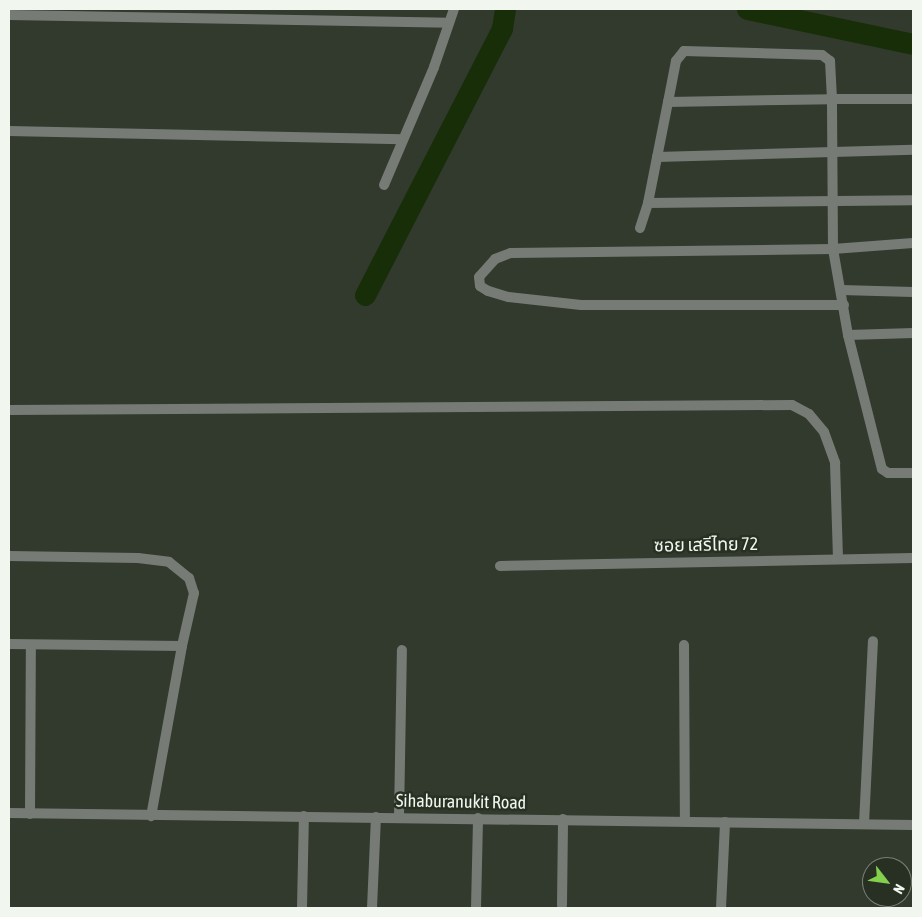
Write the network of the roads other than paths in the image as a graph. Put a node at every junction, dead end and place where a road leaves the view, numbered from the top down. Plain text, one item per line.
1 (454, 9) edge
2 (9, 16) edge
3 (449, 23) junction
4 (832, 99) junction
5 (913, 100) edge
6 (668, 102) junction
7 (9, 131) edge
8 (403, 139) junction
9 (913, 150) edge
10 (833, 154) junction
11 (657, 157) junction
12 (384, 185) dead end
13 (913, 200) edge
14 (648, 203) junction
15 (831, 203) junction
16 (640, 228) dead end
17 (913, 243) edge
18 (834, 249) junction
19 (842, 290) junction
20 (913, 292) edge
21 (844, 306) junction
22 (913, 333) edge
23 (848, 334) junction
24 (9, 410) edge
25 (913, 473) edge
26 (9, 556) edge
27 (838, 558) junction
28 (913, 558) edge
29 (500, 566) dead end
30 (873, 641) dead end
31 (9, 644) edge
32 (31, 645) junction
33 (684, 645) dead end
34 (182, 646) junction
35 (402, 650) dead end
36 (9, 813) edge
37 (30, 814) junction
38 (151, 816) junction
39 (304, 816) junction
40 (376, 817) junction
41 (399, 817) junction
42 (478, 818) junction
43 (563, 819) junction
44 (685, 821) junction
45 (725, 822) junction
46 (864, 824) junction
47 (913, 825) edge
48 (562, 905) dead end
49 (302, 908) edge
50 (372, 908) edge
51 (476, 908) edge
52 (721, 908) edge

1 - 3 street
2 - 3 street
3 - 8 street
4 - 5 street
4 - 6 street
4 - 6 street
4 - 10 street
6 - 11 street
7 - 8 street
8 - 12 street
9 - 10 street
10 - 11 street
10 - 15 street
11 - 14 street
13 - 15 street
14 - 15 street
14 - 16 street
15 - 18 street
17 - 18 street
18 - 19 street
18 - 21 street
19 - 20 street
19 - 21 street
21 - 23 street
22 - 23 street
23 - 25 street
24 - 27 street
26 - 34 street
27 - 28 street, ซอย เสรีไทย 72
27 - 29 street, ซอย เสรีไทย 72
30 - 46 street
31 - 32 street
32 - 34 street
32 - 37 street
33 - 44 street
34 - 38 street
35 - 41 street
36 - 37 street, Sihaburanukit Road
37 - 38 street, Sihaburanukit Road
38 - 39 street, Sihaburanukit Road
39 - 40 street, Sihaburanukit Road
39 - 49 street
40 - 41 street, Sihaburanukit Road
40 - 50 street
41 - 42 street, Sihaburanukit Road
42 - 43 street, Sihaburanukit Road
42 - 51 street
43 - 44 street, Sihaburanukit Road
43 - 48 street
44 - 45 street, Sihaburanukit Road
45 - 46 street, Sihaburanukit Road
45 - 52 street
46 - 47 street, Sihaburanukit Road

